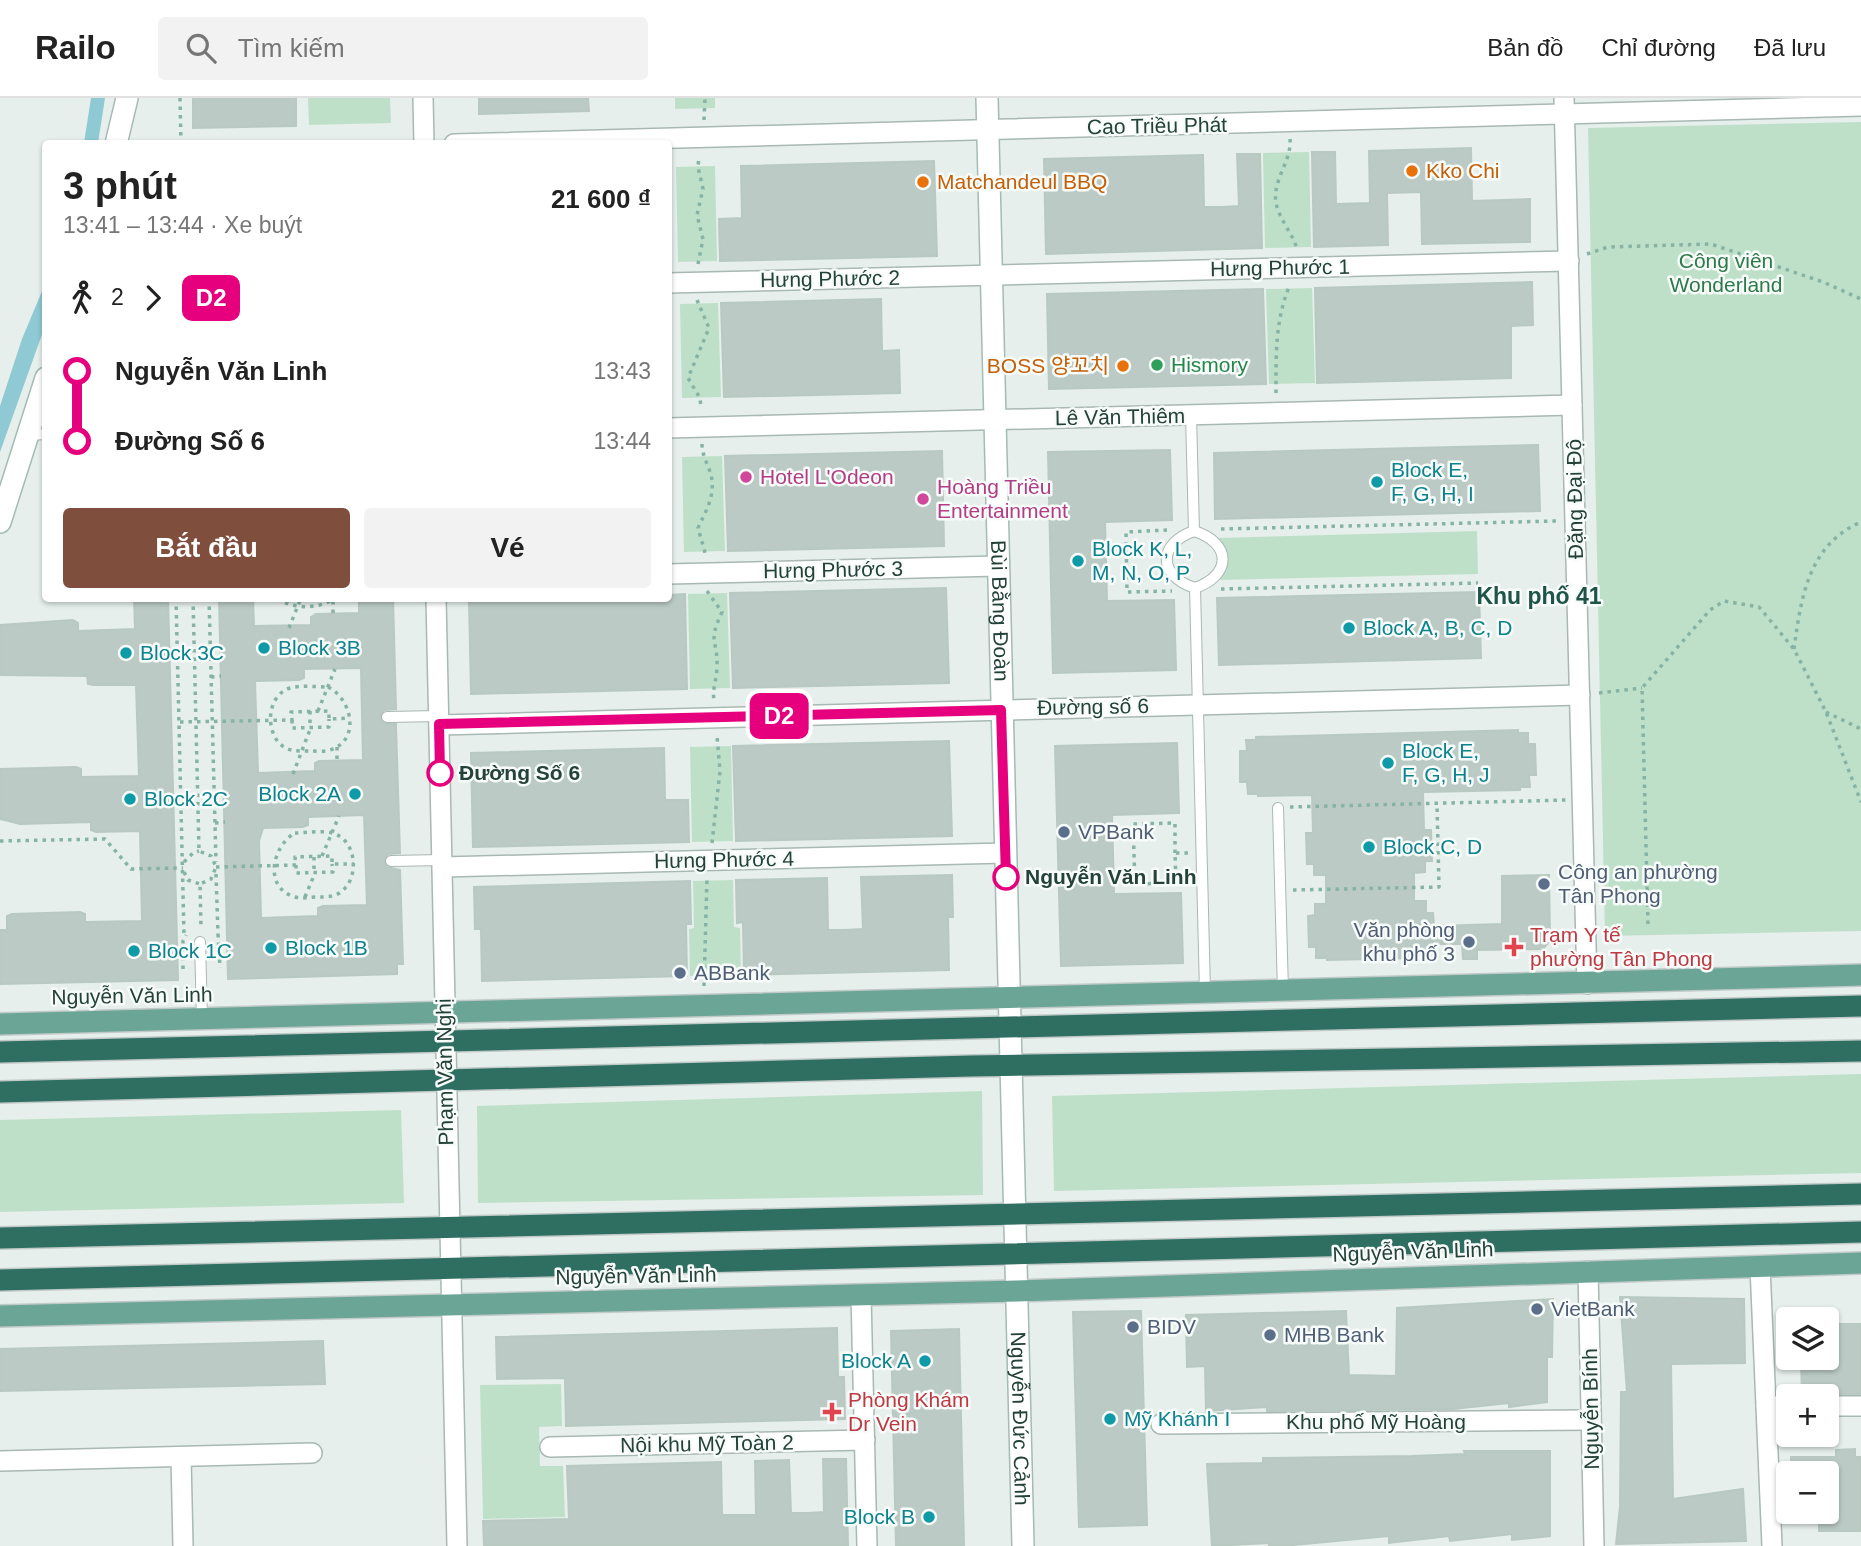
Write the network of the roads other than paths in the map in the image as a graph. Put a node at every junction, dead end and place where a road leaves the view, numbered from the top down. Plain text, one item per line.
1 (127, 98) edge
2 (423, 98) edge
3 (987, 98) edge
4 (1861, 106) edge
5 (1564, 107) edge
6 (988, 130) junction
7 (117, 140) edge
8 (424, 140) edge
9 (596, 140) edge
10 (1569, 261) junction
11 (991, 275) junction
12 (672, 283) edge
13 (42, 403) edge
14 (1573, 405) junction
15 (1191, 415) junction
16 (994, 420) junction
17 (672, 428) edge
18 (37, 434) edge
19 (0, 522) edge
20 (1194, 531) junction
21 (998, 566) junction
22 (672, 574) edge
23 (1195, 589) junction
24 (436, 602) edge
25 (1580, 695) junction
26 (1198, 704) junction
27 (1001, 710) junction
28 (387, 717) dead end
29 (439, 720) junction
30 (1278, 808) road end
31 (1005, 853) junction
32 (391, 861) dead end
33 (442, 863) junction
34 (201, 938) road end
35 (1861, 975) edge
36 (1587, 984) junction
37 (1291, 992) junction
38 (1205, 994) junction
39 (1010, 999) junction
40 (1861, 1006) edge
41 (444, 1013) junction
42 (1588, 1013) junction
43 (202, 1019) junction
44 (1300, 1019) junction
45 (0, 1024) edge
46 (1010, 1026) junction
47 (444, 1039) junction
48 (1861, 1051) edge
49 (0, 1052) edge
50 (1011, 1066) junction
51 (445, 1079) junction
52 (0, 1092) edge
53 (1861, 1194) edge
54 (1015, 1215) junction
55 (449, 1226) junction
56 (1861, 1232) edge
57 (0, 1238) edge
58 (1016, 1254) junction
59 (1861, 1263) edge
60 (1760, 1266) junction
61 (450, 1269) junction
62 (1588, 1271) junction
63 (0, 1280) edge
64 (1017, 1291) junction
65 (861, 1295) junction
66 (451, 1305) junction
67 (0, 1316) edge
68 (1766, 1406) junction
69 (1776, 1406) edge
70 (1839, 1406) edge
71 (1861, 1406) edge
72 (1591, 1420) junction
73 (1161, 1424) dead end
74 (865, 1440) junction
75 (550, 1447) dead end
76 (312, 1453) dead end
77 (181, 1457) junction
78 (0, 1461) edge
79 (183, 1546) edge
80 (457, 1546) edge
81 (867, 1546) edge
82 (1023, 1546) edge
83 (1594, 1546) edge
84 (1772, 1546) edge

1 - 7 street
2 - 8 street
3 - 6 street, Bùi Bằng Đoàn
4 - 5 street, Cao Triều Phát
5 - 6 street, Cao Triều Phát
5 - 10 street, Đặng Đại Độ
6 - 9 street, Cao Triều Phát
6 - 11 street, Bùi Bằng Đoàn
10 - 11 street, Hưng Phước 1
10 - 14 street, Đặng Đại Độ
11 - 12 street, Hưng Phước 2
11 - 16 street, Bùi Bằng Đoàn
13 - 18 street
14 - 15 street, Lê Văn Thiêm
14 - 25 street, Đặng Đại Độ
15 - 16 street, Lê Văn Thiêm
15 - 20 lane
16 - 17 street, Lê Văn Thiêm
16 - 21 street, Bùi Bằng Đoàn
18 - 19 street
20 - 23 lane
20 - 23 lane
21 - 22 street, Hưng Phước 3
21 - 27 street, Bùi Bằng Đoàn
23 - 26 lane
24 - 29 street, Phạm Văn Nghị
25 - 26 street, Đường số 6
25 - 36 street, Đặng Đại Độ
26 - 27 street, Đường số 6
26 - 38 lane
27 - 29 street, Đường số 6
27 - 31 street, Bùi Bằng Đoàn
28 - 29 lane
29 - 33 street, Phạm Văn Nghị
30 - 37 lane
31 - 33 street, Hưng Phước 4
31 - 39 street, Bùi Bằng Đoàn
32 - 33 lane
33 - 41 street, Phạm Văn Nghị
34 - 43 lane
35 - 36 main road, Nguyễn Văn Linh
36 - 37 main road, Nguyễn Văn Linh
36 - 42 main road
37 - 38 main road, Nguyễn Văn Linh
37 - 44 main road
38 - 39 main road, Nguyễn Văn Linh
39 - 41 main road, Nguyễn Văn Linh
39 - 46 street, Bùi Bằng Đoàn
40 - 42 highway
41 - 43 main road, Nguyễn Văn Linh
41 - 47 street, Phạm Văn Nghị
42 - 44 highway
43 - 45 main road, Nguyễn Văn Linh
44 - 46 highway
46 - 47 highway
46 - 50 street, Bùi Bằng Đoàn
47 - 49 highway
47 - 51 street, Phạm Văn Nghị
48 - 50 highway
50 - 51 highway
50 - 54 street, Bùi Bằng Đoàn
51 - 52 highway
51 - 55 street, Phạm Văn Nghị
53 - 54 highway
54 - 55 highway
54 - 58 street, Nguyễn Đức Cảnh
55 - 57 highway
55 - 61 street, Phạm Văn Nghị
56 - 58 highway, Nguyễn Văn Linh
58 - 61 highway, Nguyễn Văn Linh
58 - 64 street, Nguyễn Đức Cảnh
59 - 60 main road, Nguyễn Văn Linh
60 - 62 main road, Nguyễn Văn Linh
60 - 68 street
61 - 63 highway, Nguyễn Văn Linh
61 - 66 street, Phạm Văn Nghị
62 - 64 main road, Nguyễn Văn Linh
62 - 72 street, Nguyễn Bính
64 - 65 main road, Nguyễn Văn Linh
64 - 82 street, Nguyễn Đức Cảnh
65 - 66 main road, Nguyễn Văn Linh
65 - 74 street
66 - 67 main road, Nguyễn Văn Linh
66 - 80 street, Phạm Văn Nghị
68 - 69 street
68 - 84 street
70 - 71 street
72 - 73 street, Khu phố Mỹ Hoàng
72 - 83 street, Nguyễn Bính
74 - 75 street, Nội khu Mỹ Toàn 2
74 - 81 street
76 - 77 street
77 - 78 street
77 - 79 street

